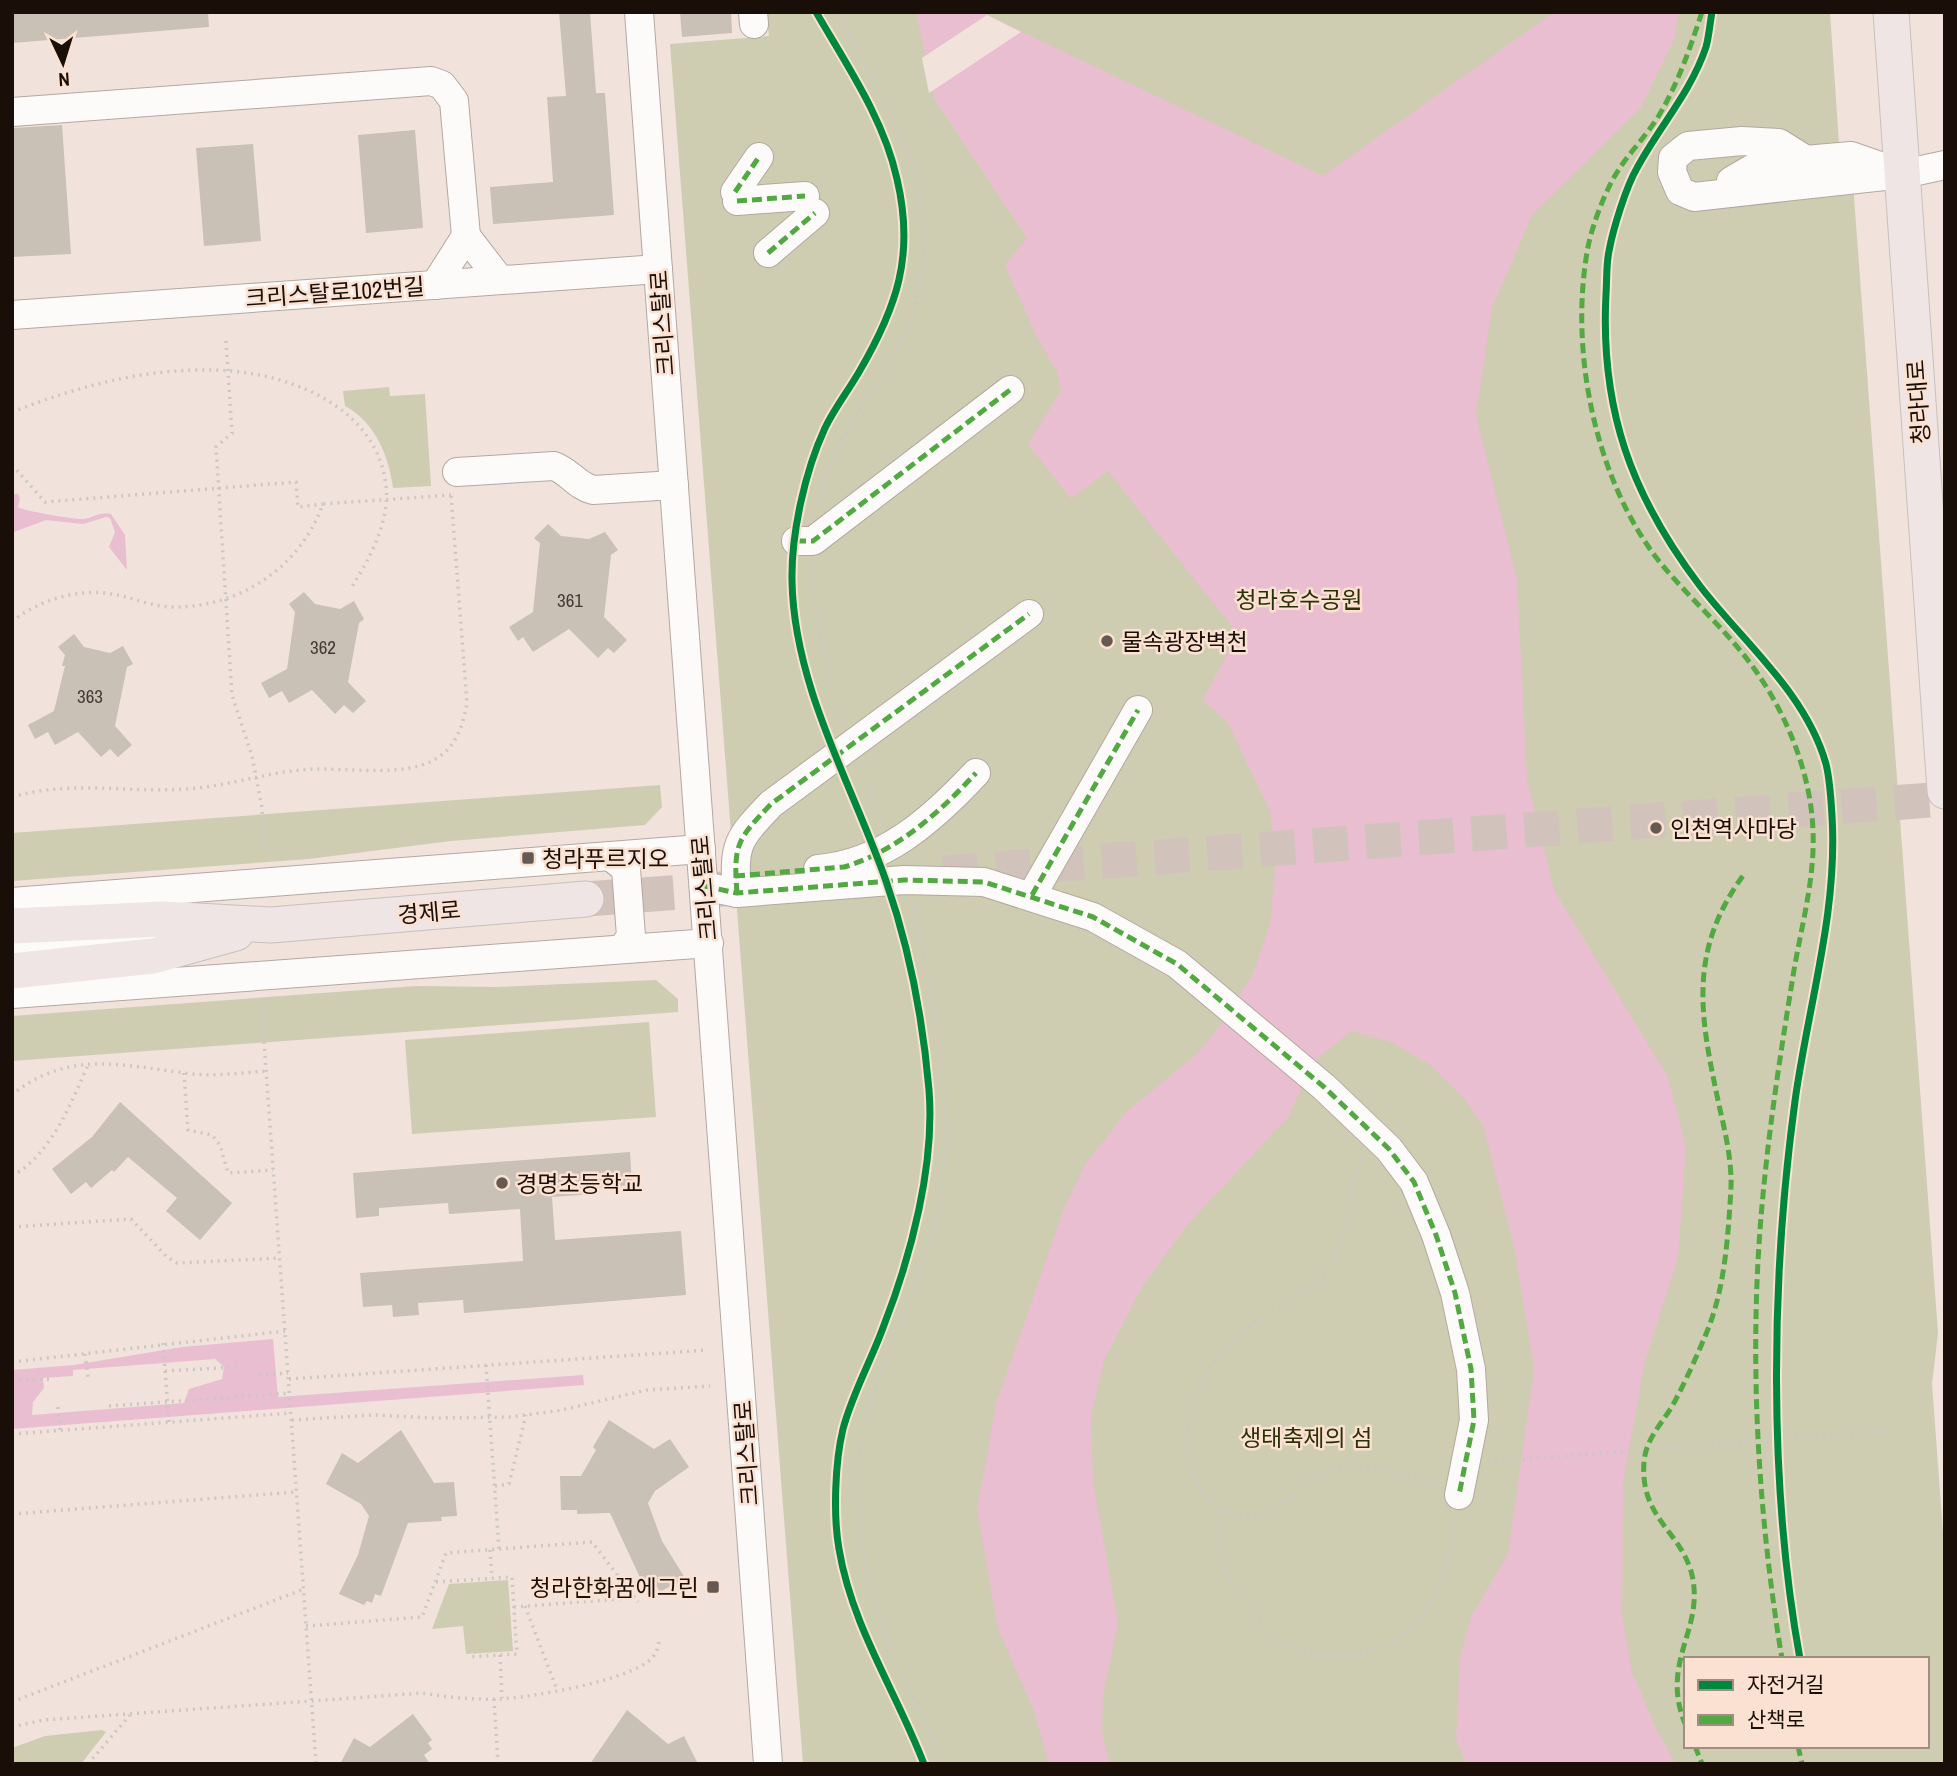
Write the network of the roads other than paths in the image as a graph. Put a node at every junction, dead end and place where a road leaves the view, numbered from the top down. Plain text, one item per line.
1 (639, 12) edge
2 (1891, 12) edge
3 (12, 111) edge
4 (1800, 156) junction
5 (759, 157) dead end
6 (1945, 165) edge
7 (1903, 174) junction
8 (1730, 193) junction
9 (466, 236) junction
10 (768, 253) dead end
11 (658, 269) junction
12 (500, 280) junction
13 (435, 285) junction
14 (12, 315) edge
15 (1010, 390) dead end
16 (674, 485) junction
17 (457, 487) road end
18 (796, 541) dead end
19 (1029, 614) dead end
20 (1939, 629) edge
21 (1138, 710) dead end
22 (976, 774) dead end
23 (1945, 791) edge
24 (701, 849) junction
25 (610, 856) junction
26 (736, 884) junction
27 (704, 886) junction
28 (1032, 895) junction
29 (586, 899) tunnel mouth
30 (12, 902) edge
31 (12, 926) edge
32 (257, 928) junction
33 (709, 943) junction
34 (623, 948) junction
35 (12, 949) edge
36 (12, 971) edge
37 (12, 994) edge
38 (1458, 1505) road end
39 (768, 1764) edge

1 - 11 street, 크리스탈로
2 - 7 main road, 청라대로
3 - 9 street
4 - 7 street
4 - 8 street
4 - 8 street
5 - 10 street
6 - 7 street
7 - 8 street
7 - 20 main road, 청라대로
9 - 12 street
9 - 13 street
11 - 12 street, 크리스탈로102번길
11 - 16 street, 크리스탈로
12 - 13 street, 크리스탈로102번길
13 - 14 street, 크리스탈로102번길
15 - 18 street
16 - 17 street
16 - 24 street, 크리스탈로
19 - 26 street
20 - 23 main road, 청라대로
21 - 28 street
22 - 26 street
24 - 25 street
24 - 27 street, 크리스탈로
25 - 30 street
25 - 34 street
26 - 27 street
26 - 28 street
27 - 33 street, 크리스탈로
28 - 38 street
29 - 32 main road, 경제로
31 - 32 main road, 경제로
32 - 35 street
32 - 36 main road, 경제로
33 - 34 street
33 - 39 street, 크리스탈로
34 - 37 street

